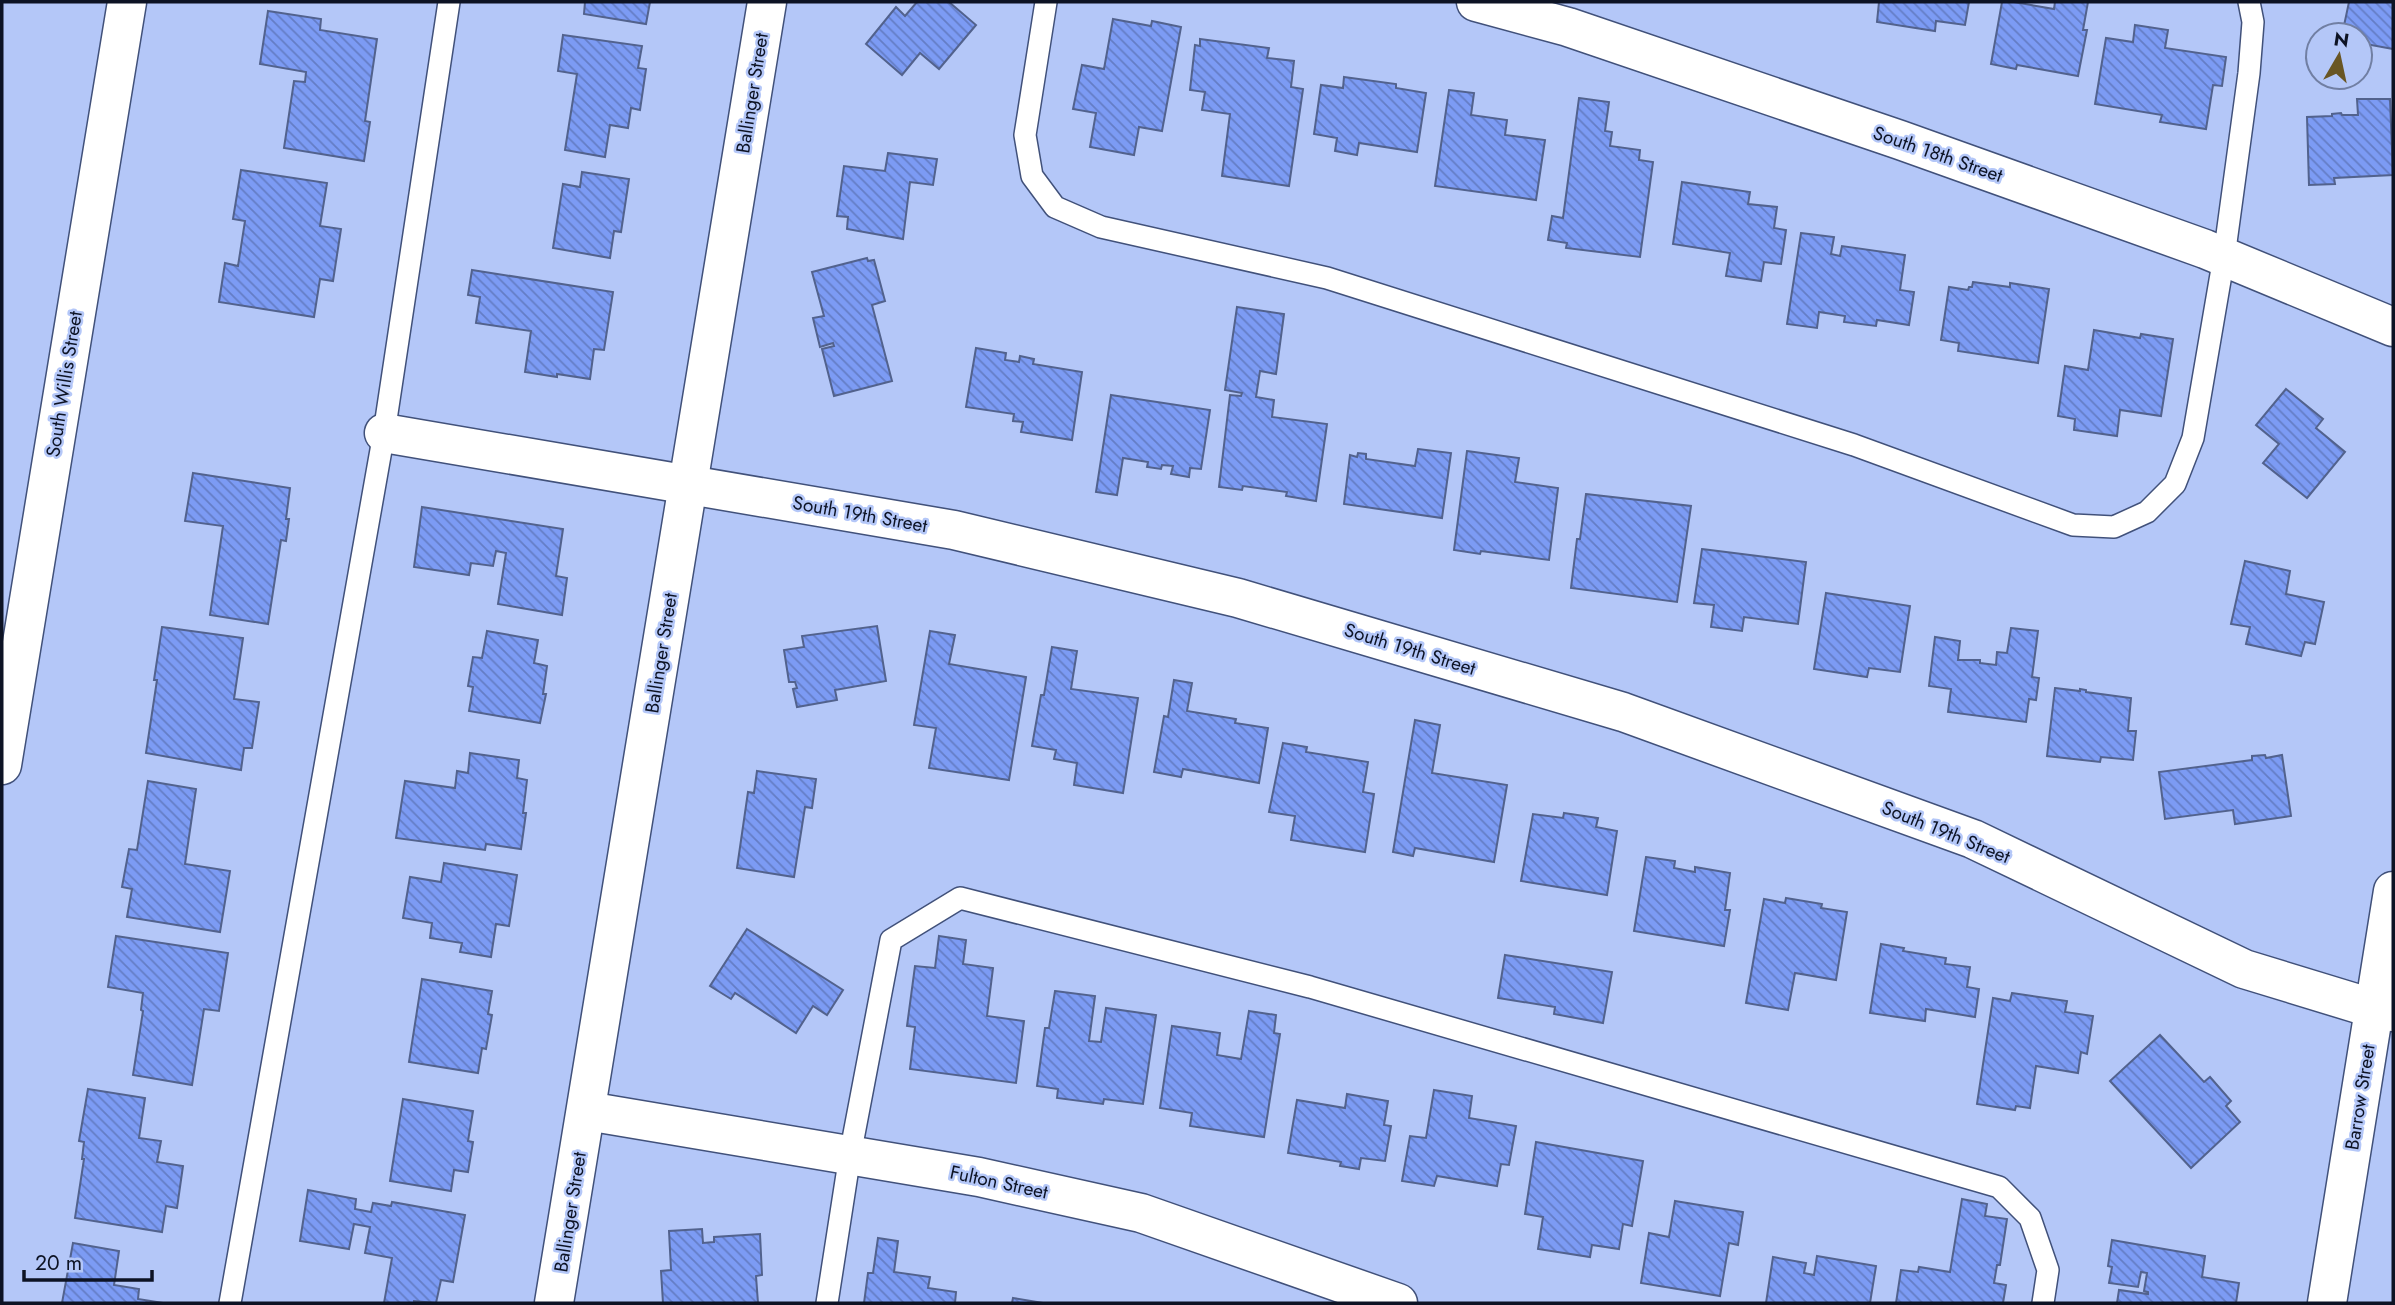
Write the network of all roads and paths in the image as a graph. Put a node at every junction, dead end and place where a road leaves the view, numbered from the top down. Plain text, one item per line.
1 (127, 2) edge
2 (449, 2) edge
3 (767, 2) edge
4 (1046, 2) edge
5 (1476, 2) edge
6 (2249, 2) edge
7 (2224, 257) junction
8 (2393, 327) edge
9 (384, 433) junction
10 (688, 485) junction
11 (2, 765) edge
12 (2393, 891) edge
13 (2384, 1011) edge
14 (587, 1111) junction
15 (850, 1155) junction
16 (230, 1303) edge
17 (554, 1303) edge
18 (827, 1303) edge
19 (1398, 1303) edge
20 (2043, 1303) edge
21 (2327, 1303) edge

1 - 11 street, South Willis Street
2 - 9 lane
3 - 10 street, Ballinger Street
4 - 7 lane
5 - 7 street, South 18th Street
6 - 7 lane
7 - 8 street, South 18th Street
9 - 10 street, South 19th Street
9 - 16 lane
10 - 13 street, South 19th Street
10 - 14 street, Ballinger Street
12 - 13 street, Barrow Street
13 - 21 street, Barrow Street
14 - 15 street, Fulton Street
14 - 17 street, Ballinger Street
15 - 18 lane
15 - 19 street, Fulton Street
15 - 20 lane

